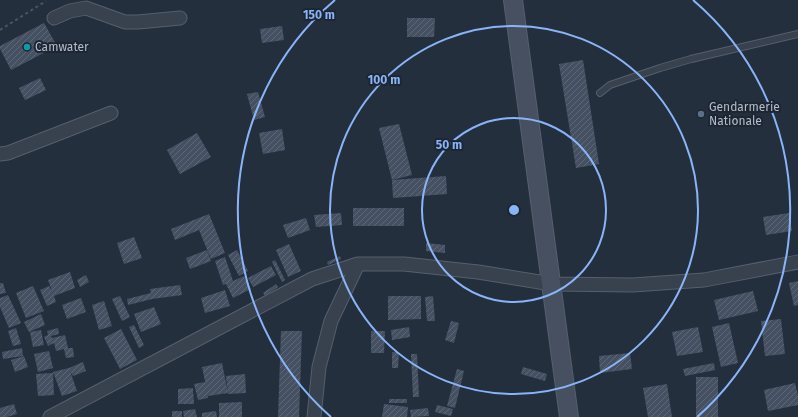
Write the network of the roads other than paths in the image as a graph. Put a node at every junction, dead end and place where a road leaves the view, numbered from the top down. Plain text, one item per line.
1 (513, 0) edge
2 (54, 18) dead end
3 (180, 18) dead end
4 (798, 34) edge
5 (600, 93) dead end
6 (111, 113) dead end
7 (0, 154) edge
8 (798, 262) edge
9 (358, 264) junction
10 (552, 284) junction
11 (50, 417) edge
12 (314, 417) edge
13 (569, 417) edge

1 - 10 street
2 - 3 street
4 - 5 lane
6 - 7 street
8 - 10 street
9 - 10 street
9 - 11 street
9 - 12 street
10 - 13 street

